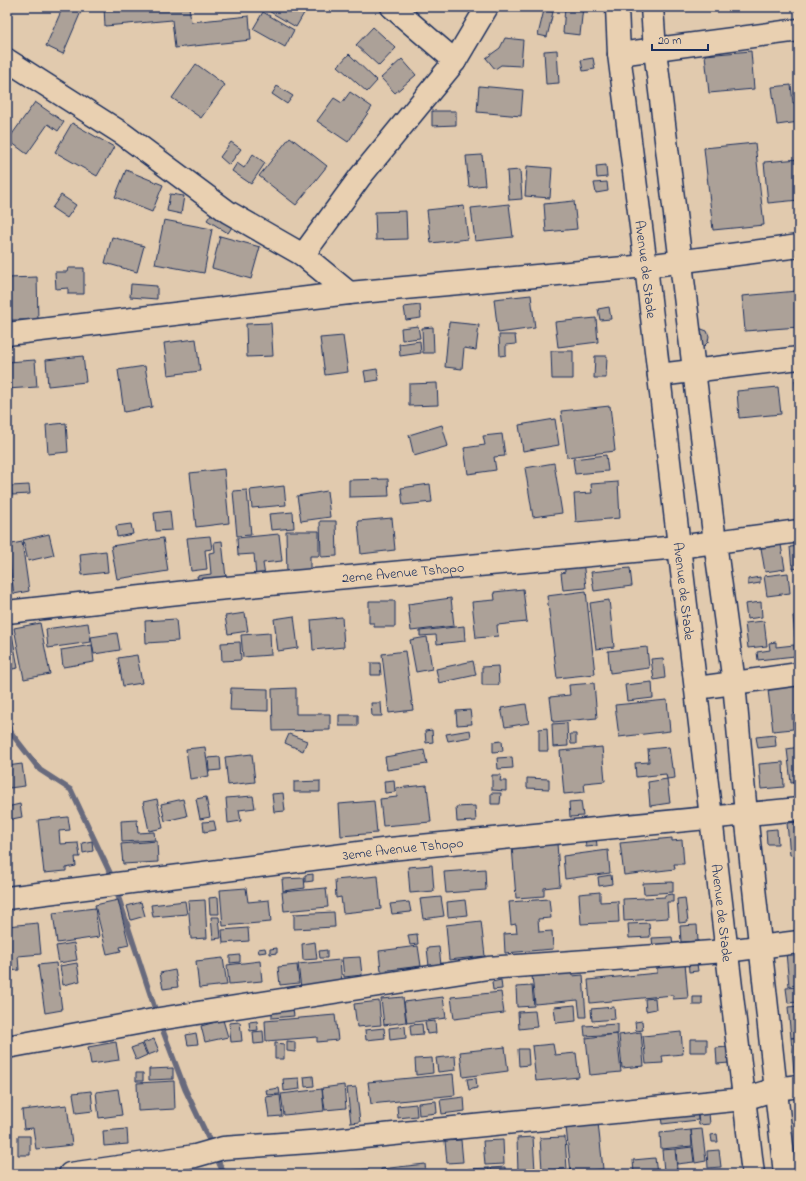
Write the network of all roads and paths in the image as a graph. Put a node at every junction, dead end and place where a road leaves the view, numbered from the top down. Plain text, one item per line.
1 (392, 7) edge
2 (487, 7) edge
3 (617, 7) edge
4 (652, 7) edge
5 (799, 30) edge
6 (655, 50) junction
7 (619, 54) junction
8 (7, 60) edge
9 (455, 61) junction
10 (799, 246) edge
11 (303, 255) junction
12 (681, 262) junction
13 (646, 266) junction
14 (349, 293) junction
15 (7, 334) edge
16 (799, 358) edge
17 (694, 371) junction
18 (659, 375) junction
19 (799, 531) edge
20 (715, 542) junction
21 (678, 547) junction
22 (7, 612) edge
23 (799, 674) edge
24 (734, 683) junction
25 (697, 688) junction
26 (799, 809) edge
27 (746, 814) junction
28 (712, 817) junction
29 (7, 898) edge
30 (799, 942) edge
31 (760, 947) junction
32 (726, 951) junction
33 (7, 1047) edge
34 (799, 1086) edge
35 (776, 1089) junction
36 (744, 1099) junction
37 (70, 1174) edge
38 (753, 1174) edge
39 (785, 1174) edge

1 - 9 street
2 - 9 street
3 - 7 street, Avenue de Stade
4 - 6 street
5 - 6 street
6 - 7 street
6 - 12 street
7 - 13 street, Avenue de Stade
8 - 11 street
9 - 11 street
10 - 12 street
11 - 14 street
12 - 13 street
12 - 17 street
13 - 14 street
13 - 18 street, Avenue de Stade
14 - 15 street
16 - 17 street
17 - 18 street
17 - 20 street
18 - 21 street, Avenue de Stade
19 - 20 street, 2eme Avenue Tshopo
20 - 21 street, 2eme Avenue Tshopo
20 - 24 street
21 - 22 street, 2eme Avenue Tshopo
21 - 25 street, Avenue de Stade
23 - 24 street
24 - 25 street
24 - 27 street
25 - 28 street, Avenue de Stade
26 - 27 street, 3eme Avenue Tshopo
27 - 28 street, 3eme Avenue Tshopo
27 - 31 street
28 - 29 street, 3eme Avenue Tshopo
28 - 32 street, Avenue de Stade
30 - 31 street
31 - 32 street
31 - 35 street
32 - 33 street
32 - 36 street, Avenue de Stade
34 - 35 street
35 - 36 street
35 - 39 street
36 - 37 street
36 - 38 street, Avenue de Stade

